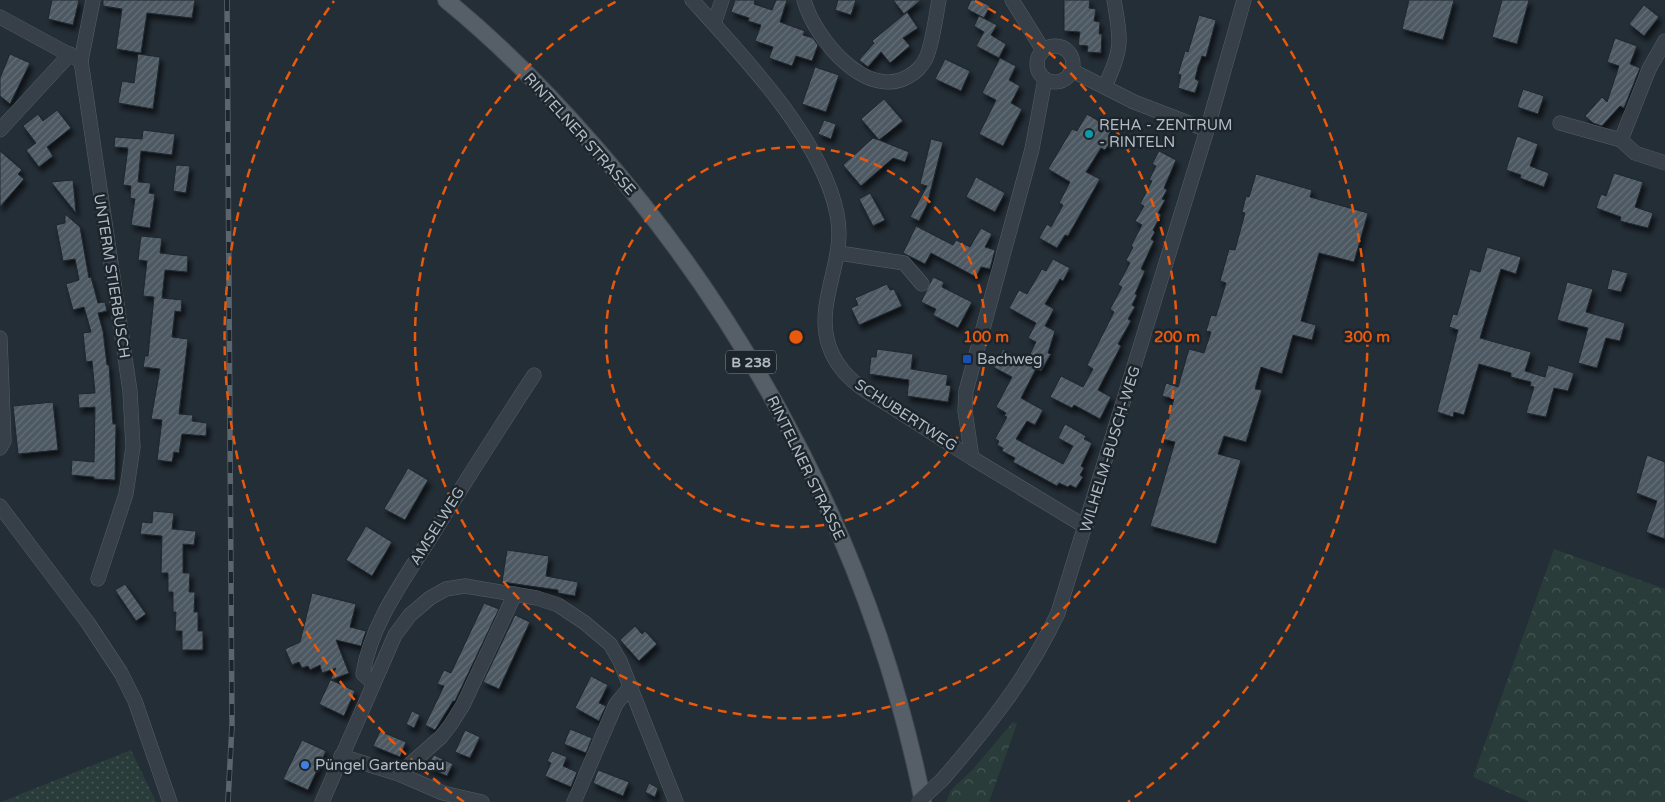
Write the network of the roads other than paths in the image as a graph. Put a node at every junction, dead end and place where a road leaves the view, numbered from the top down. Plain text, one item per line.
1 (92, 0) edge
2 (446, 0) edge
3 (692, 0) edge
4 (722, 0) edge
5 (804, 0) edge
6 (939, 0) edge
7 (1012, 0) edge
8 (1114, 0) edge
9 (1244, 0) edge
10 (0, 17) edge
11 (714, 24) junction
12 (1665, 42) edge
13 (1043, 50) junction
14 (76, 58) junction
15 (1071, 70) junction
16 (1045, 79) junction
17 (1105, 86) junction
18 (1560, 123) dead end
19 (0, 130) edge
20 (1207, 130) junction
21 (1621, 140) junction
22 (1665, 163) edge
23 (839, 252) junction
24 (922, 284) dead end
25 (0, 338) edge
26 (534, 375) dead end
27 (0, 448) edge
28 (972, 458) junction
29 (0, 506) edge
30 (1086, 527) junction
31 (98, 579) dead end
32 (515, 594) junction
33 (373, 683) junction
34 (631, 686) junction
35 (341, 756) junction
36 (399, 774) junction
37 (170, 802) edge
38 (322, 802) edge
39 (482, 802) edge
40 (574, 802) edge
41 (676, 802) edge
42 (918, 802) edge
43 (923, 802) edge

1 - 14 street
2 - 43 main road, RINTELNER STRASSE / B 238
3 - 11 street, SCHUBERTWEG
4 - 11 street
5 - 6 street
7 - 13 street
8 - 17 street
9 - 20 street, WILHELM-BUSCH-WEG
10 - 14 street
11 - 23 street, SCHUBERTWEG
12 - 21 street
13 - 15 street
13 - 16 street
14 - 19 street
14 - 31 street, UNTERM STIERBUSCH
15 - 16 street
15 - 17 street
16 - 28 street
17 - 20 street
18 - 21 street
20 - 30 street, WILHELM-BUSCH-WEG
21 - 22 street
23 - 24 street
23 - 28 street, SCHUBERTWEG
25 - 27 street
26 - 33 street, AMSELWEG
28 - 30 street
29 - 37 street
30 - 42 street, WILHELM-BUSCH-WEG, bridge
32 - 33 street
32 - 34 street
32 - 36 street
33 - 35 street
34 - 40 street
34 - 41 street
35 - 36 street
35 - 38 street
36 - 39 street

